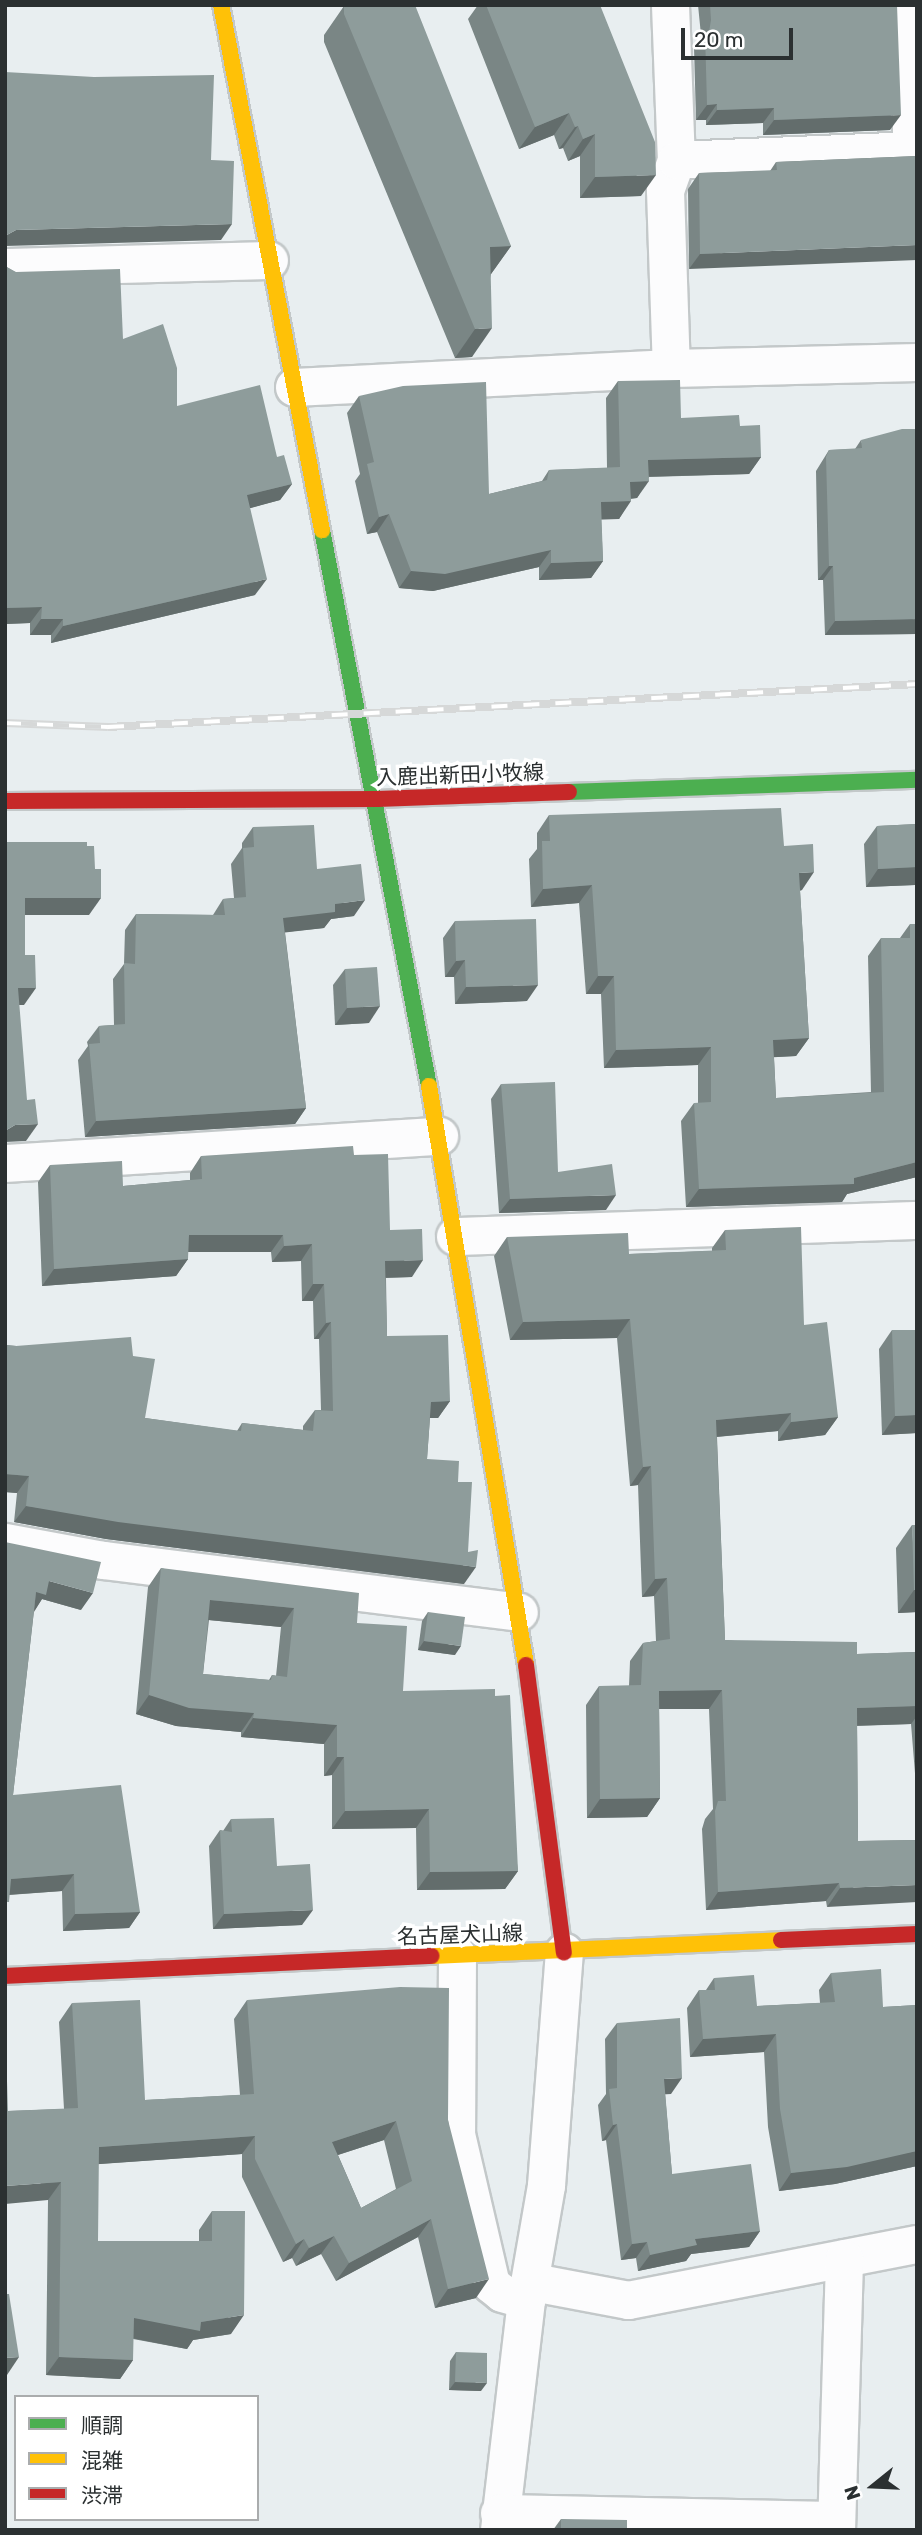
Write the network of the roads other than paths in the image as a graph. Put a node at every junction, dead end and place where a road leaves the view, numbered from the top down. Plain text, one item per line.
1 (221, 5) edge
2 (670, 5) edge
3 (907, 5) edge
4 (914, 151) edge
5 (676, 160) junction
6 (269, 260) junction
7 (5, 267) edge
8 (917, 362) edge
9 (671, 368) junction
10 (294, 387) junction
11 (917, 780) edge
12 (377, 799) junction
13 (5, 801) edge
14 (439, 1136) junction
15 (5, 1163) edge
16 (917, 1220) edge
17 (455, 1236) junction
18 (5, 1542) edge
19 (519, 1612) junction
20 (917, 1934) edge
21 (564, 1952) junction
22 (457, 1955) junction
23 (5, 1976) edge
24 (917, 2244) edge
25 (844, 2258) junction
26 (530, 2291) junction
27 (499, 2521) edge
28 (836, 2525) edge

1 - 6 street
2 - 5 street
3 - 4 street
4 - 5 street
5 - 9 street
6 - 7 street
6 - 10 street
8 - 9 street
9 - 10 street
10 - 12 street
11 - 12 street, 入鹿出新田小牧線
12 - 13 street, 入鹿出新田小牧線
12 - 14 street
14 - 15 street
14 - 17 street
16 - 17 street
17 - 19 street
18 - 19 street
19 - 21 street
20 - 21 street, 名古屋犬山線
21 - 22 street, 名古屋犬山線
21 - 26 street
22 - 23 street, 名古屋犬山線
22 - 26 street
24 - 25 street
25 - 26 street
25 - 28 street
26 - 27 street
27 - 28 street

